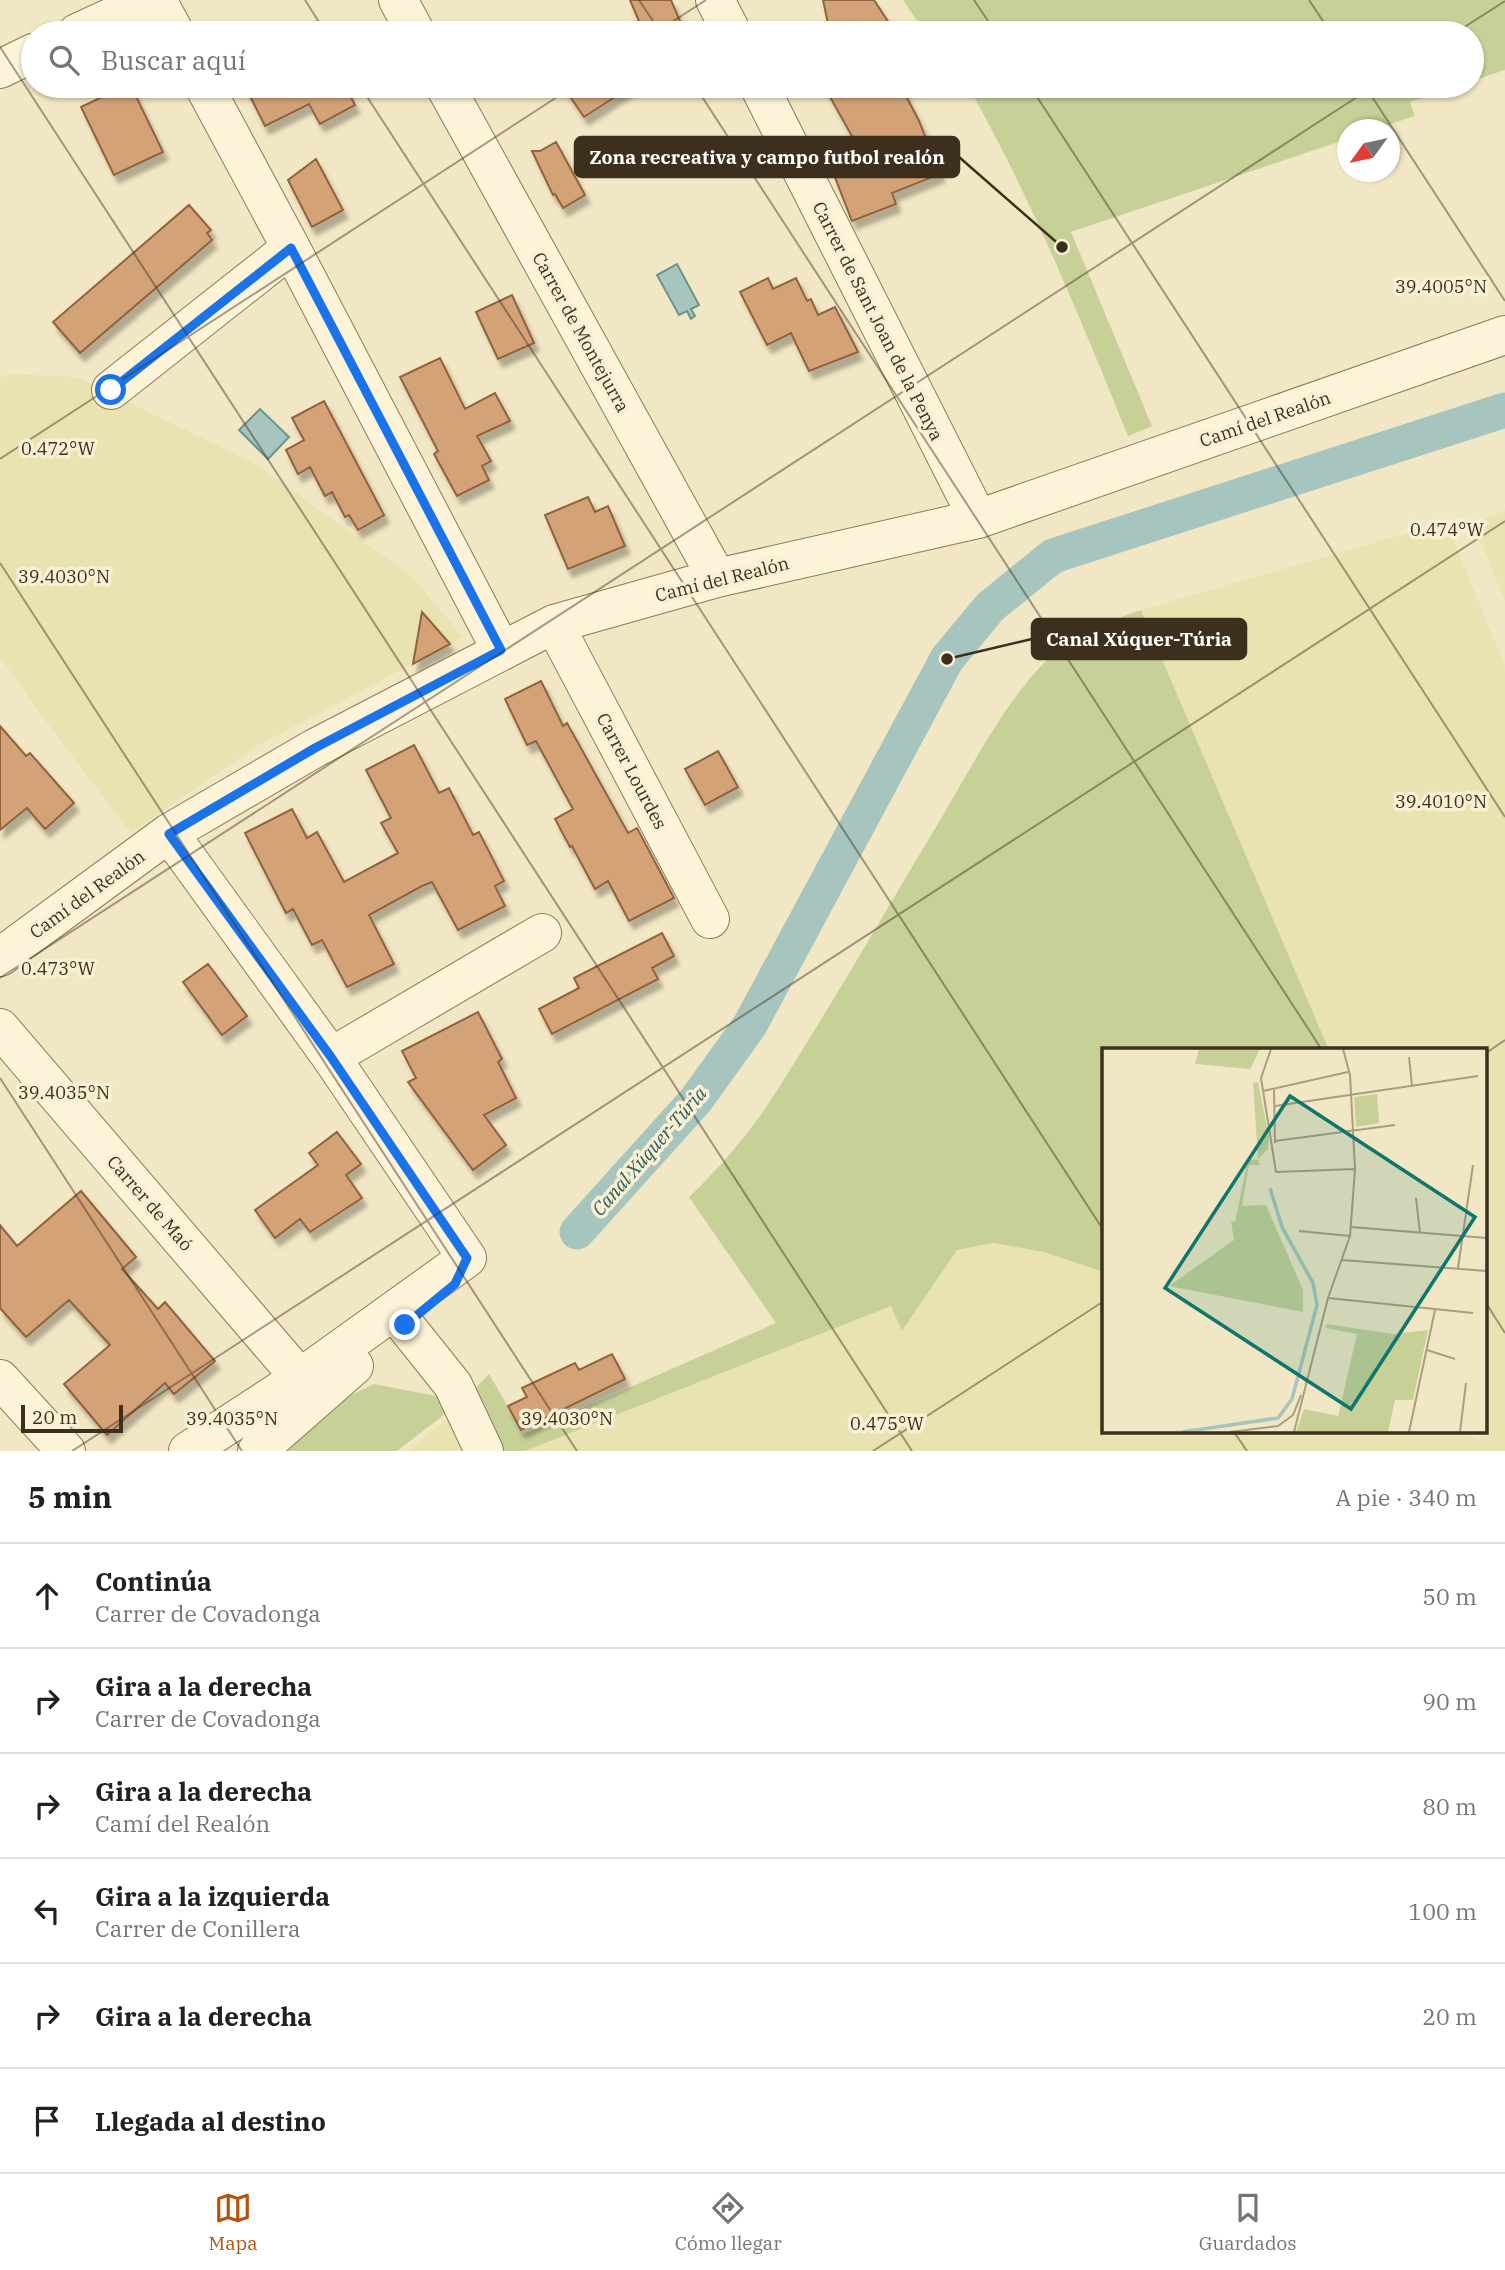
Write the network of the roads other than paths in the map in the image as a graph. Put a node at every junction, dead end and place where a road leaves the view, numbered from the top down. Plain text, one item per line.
1 (149, 0) edge
2 (158, 0) edge
3 (398, 0) edge
4 (715, 0) edge
5 (103, 21) edge
6 (169, 21) edge
7 (409, 21) edge
8 (726, 21) edge
9 (21, 59) edge
10 (0, 69) edge
11 (210, 98) edge
12 (452, 98) edge
13 (765, 98) edge
14 (291, 248) junction
15 (1505, 335) edge
16 (1505, 345) edge
17 (1467, 349) junction
18 (111, 390) dead end
19 (978, 519) junction
20 (717, 578) junction
21 (554, 624) junction
22 (501, 650) junction
23 (169, 834) junction
24 (710, 919) dead end
25 (542, 933) dead end
26 (0, 957) edge
27 (0, 1028) edge
28 (331, 1057) junction
29 (467, 1258) junction
30 (405, 1325) junction
31 (300, 1378) junction
32 (0, 1379) edge
33 (66, 1451) edge
34 (188, 1451) edge
35 (257, 1451) edge
36 (484, 1451) edge

1 - 5 street
2 - 6 street
3 - 7 street
4 - 8 street
9 - 10 street
11 - 14 street
12 - 20 street, Carrer de Montejurra
13 - 19 street, Carrer de Sant Joan de la Penya
14 - 18 street
14 - 22 street
15 - 17 street, Camí del Realón
16 - 17 street
17 - 19 street, Camí del Realón
19 - 20 street, Camí del Realón
20 - 21 street, Camí del Realón
21 - 22 street, Camí del Realón
21 - 24 street, Carrer Lourdes
22 - 23 street, Camí del Realón
23 - 26 street, Camí del Realón
23 - 28 street
25 - 28 street
27 - 31 street, Carrer de Maó
28 - 29 street
29 - 30 street
29 - 31 street
30 - 35 street
30 - 36 street
31 - 34 street
32 - 33 street

